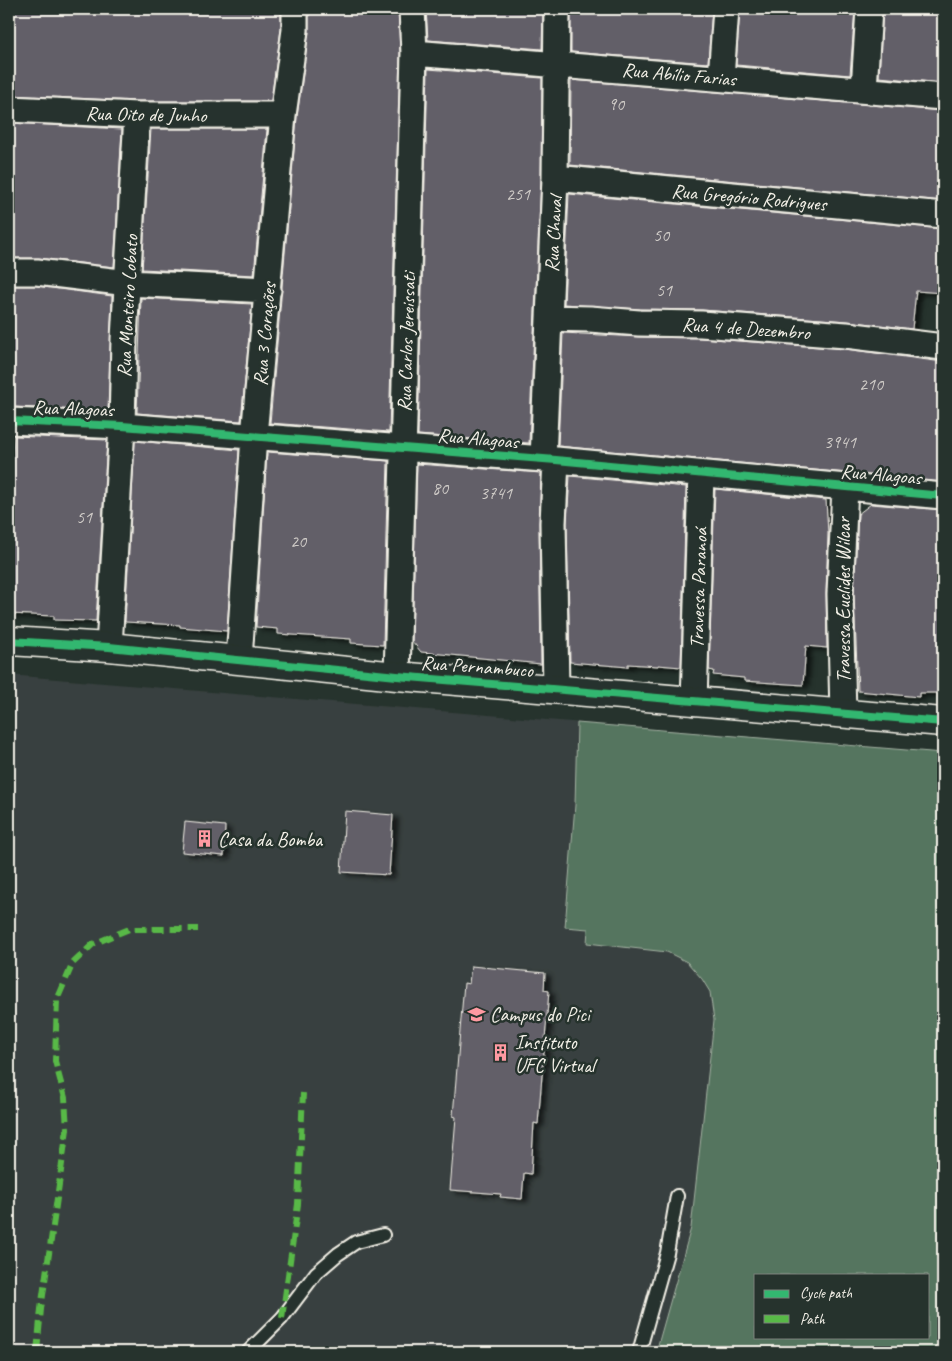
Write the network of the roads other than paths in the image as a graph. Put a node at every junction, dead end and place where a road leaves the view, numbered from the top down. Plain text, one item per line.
1 (295, 9) edge
2 (412, 9) edge
3 (557, 9) edge
4 (726, 9) edge
5 (869, 9) edge
6 (414, 53) junction
7 (557, 64) junction
8 (722, 78) junction
9 (864, 90) junction
10 (943, 97) edge
11 (9, 109) edge
12 (137, 115) junction
13 (283, 116) junction
14 (555, 178) junction
15 (943, 215) edge
16 (9, 272) edge
17 (128, 282) junction
18 (268, 290) junction
19 (549, 318) junction
20 (943, 347) edge
21 (9, 421) edge
22 (122, 426) junction
23 (254, 436) junction
24 (403, 448) junction
25 (550, 460) junction
26 (701, 474) junction
27 (845, 487) junction
28 (943, 496) edge
29 (9, 641) edge
30 (109, 647) junction
31 (239, 660) junction
32 (397, 676) junction
33 (556, 688) junction
34 (694, 702) junction
35 (843, 714) junction
36 (943, 722) edge
37 (677, 1196) dead end
38 (383, 1235) dead end
39 (248, 1352) edge
40 (639, 1352) edge

1 - 13 street, Rua 3 Corações
2 - 6 street, Rua Carlos Jereissati
3 - 7 street, Rua Chaval
4 - 8 street
5 - 9 street
6 - 7 street, Rua Abílio Farias
6 - 24 street, Rua Carlos Jereissati
7 - 8 street, Rua Abílio Farias
7 - 14 street, Rua Chaval
8 - 9 street, Rua Abílio Farias
9 - 10 street, Rua Abílio Farias
11 - 12 street, Rua Oito de Junho
12 - 13 street, Rua Oito de Junho
12 - 17 street, Rua Monteiro Lobato
13 - 18 street, Rua 3 Corações
14 - 15 street, Rua Gregório Rodrigues
14 - 19 street, Rua Chaval
16 - 17 street
17 - 18 street
17 - 22 street, Rua Monteiro Lobato
18 - 23 street, Rua 3 Corações
19 - 20 street, Rua 4 de Dezembro
19 - 25 street, Rua Chaval
21 - 22 street, Rua Alagoas
22 - 23 street, Rua Alagoas
22 - 30 street, Rua Monteiro Lobato
23 - 24 street, Rua Alagoas
23 - 31 street, Rua 3 Corações
24 - 25 street, Rua Alagoas
24 - 32 street, Rua Carlos Jereissati
25 - 26 street, Rua Alagoas
25 - 33 street, Rua Chaval
26 - 27 street, Rua Alagoas
26 - 34 street, Travessa Paranoá
27 - 28 street, Rua Alagoas
27 - 35 street, Travessa Euclides Wilcar
29 - 30 street, Rua Pernambuco
30 - 31 street, Rua Pernambuco
31 - 32 street, Rua Pernambuco
32 - 33 street, Rua Pernambuco
33 - 34 street, Rua Pernambuco
34 - 35 street, Rua Pernambuco
35 - 36 street, Rua Pernambuco
37 - 40 lane
38 - 39 lane

